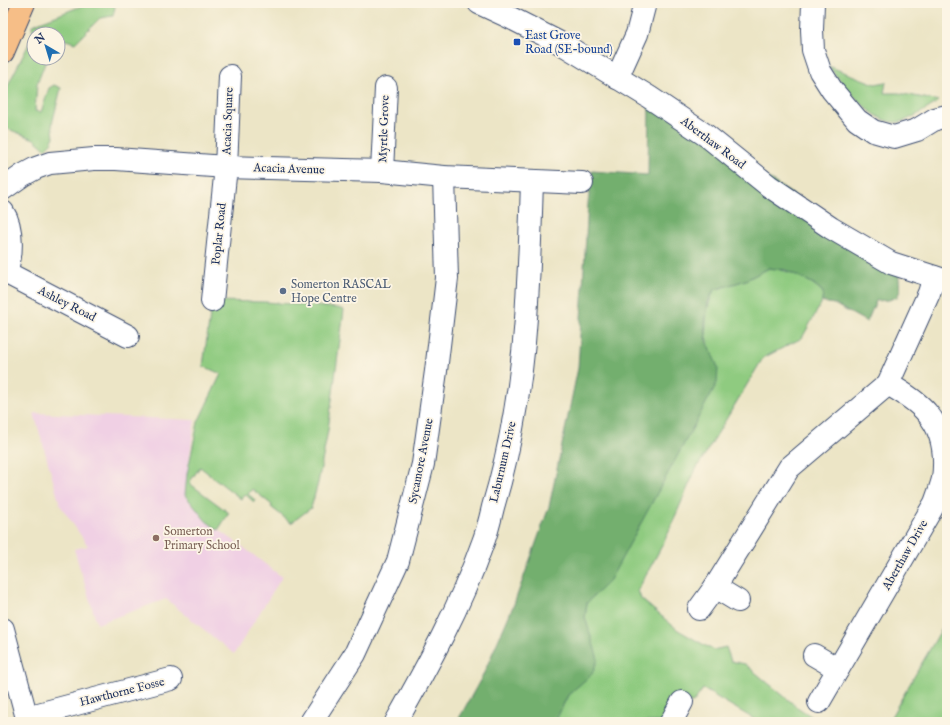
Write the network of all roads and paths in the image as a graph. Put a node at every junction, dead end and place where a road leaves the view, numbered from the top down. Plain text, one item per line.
1 (24, 3) edge
2 (479, 3) edge
3 (645, 3) edge
4 (813, 3) edge
5 (3, 52) edge
6 (230, 76) dead end
7 (617, 78) junction
8 (386, 88) dead end
9 (947, 116) edge
10 (226, 167) junction
11 (382, 171) junction
12 (444, 177) junction
13 (532, 181) junction
14 (582, 183) dead end
15 (3, 189) edge
16 (3, 212) edge
17 (4, 274) edge
18 (941, 279) edge
19 (212, 301) dead end
20 (128, 336) dead end
21 (888, 384) junction
22 (715, 587) junction
23 (738, 601) dead end
24 (699, 609) dead end
25 (3, 629) edge
26 (814, 655) dead end
27 (838, 669) junction
28 (171, 679) dead end
29 (682, 702) dead end
30 (819, 702) dead end
31 (28, 719) edge
32 (311, 722) edge
33 (396, 722) edge
34 (671, 722) edge

1 - 5 main road
2 - 7 street, Aberthaw Road
3 - 7 street
4 - 9 street
6 - 10 street, Acacia Square
7 - 18 street, Aberthaw Road
8 - 11 street, Myrtle Grove
10 - 11 street, Acacia Avenue
10 - 15 street, Acacia Avenue
10 - 19 street, Poplar Road
11 - 12 street, Acacia Avenue
12 - 13 street, Acacia Avenue
12 - 32 street, Sycamore Avenue
13 - 14 street, Acacia Avenue
13 - 33 street, Laburnum Drive
16 - 17 street
17 - 20 street, Ashley Road
18 - 21 street
21 - 22 street
21 - 27 street, Aberthaw Drive
22 - 23 street
22 - 24 street
25 - 31 street
26 - 27 street
27 - 30 street, Aberthaw Drive
28 - 31 street, Hawthorne Fosse
29 - 34 street

